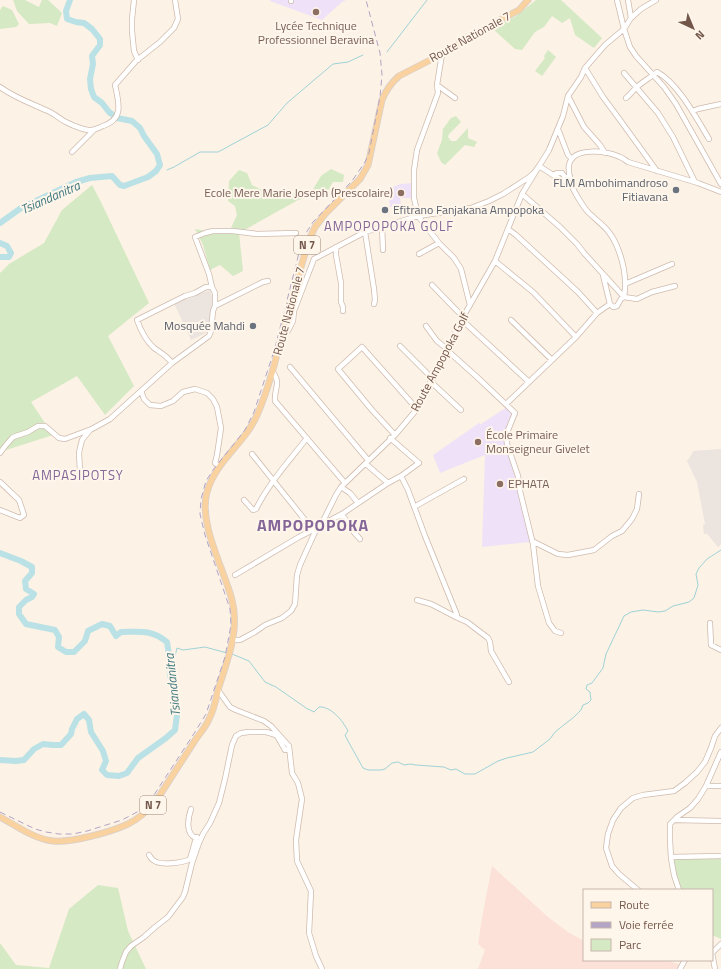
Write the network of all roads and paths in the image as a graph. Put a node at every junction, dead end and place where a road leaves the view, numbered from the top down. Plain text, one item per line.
1 (134, 0) edge
2 (175, 0) edge
3 (528, 0) edge
4 (616, 0) edge
5 (628, 0) edge
6 (656, 0) edge
7 (631, 18) junction
8 (624, 29) junction
9 (442, 54) junction
10 (138, 60) junction
11 (584, 68) junction
12 (624, 73) dead end
13 (653, 75) junction
14 (437, 85) junction
15 (0, 87) edge
16 (636, 87) junction
17 (568, 96) junction
18 (455, 98) dead end
19 (626, 98) dead end
20 (721, 104) edge
21 (693, 111) junction
22 (558, 129) junction
23 (94, 130) junction
24 (709, 139) dead end
25 (72, 152) dead end
26 (605, 153) junction
27 (572, 159) junction
28 (539, 166) junction
29 (657, 171) junction
30 (553, 175) junction
31 (570, 176) junction
32 (720, 177) edge
33 (695, 182) junction
34 (721, 184) edge
35 (571, 185) junction
36 (721, 192) edge
37 (522, 194) junction
38 (418, 216) junction
39 (382, 226) junction
40 (508, 229) junction
41 (365, 232) junction
42 (296, 233) dead end
43 (440, 243) junction
44 (336, 247) junction
45 (383, 250) dead end
46 (419, 254) dead end
47 (495, 261) junction
48 (672, 264) dead end
49 (602, 274) junction
50 (268, 281) dead end
51 (625, 284) junction
52 (432, 285) dead end
53 (675, 286) dead end
54 (212, 287) junction
55 (624, 298) junction
56 (374, 304) dead end
57 (610, 304) junction
58 (470, 305) junction
59 (215, 306) junction
60 (343, 311) dead end
61 (597, 313) junction
62 (462, 319) junction
63 (512, 320) dead end
64 (426, 326) dead end
65 (283, 332) junction
66 (576, 336) junction
67 (400, 346) dead end
68 (448, 350) junction
69 (552, 360) junction
70 (172, 363) junction
71 (290, 367) dead end
72 (272, 371) junction
73 (432, 381) junction
74 (529, 382) junction
75 (141, 391) junction
76 (506, 404) junction
77 (417, 409) junction
78 (461, 410) dead end
79 (90, 430) junction
80 (395, 435) junction
81 (307, 438) junction
82 (390, 438) junction
83 (0, 453) edge
84 (252, 454) dead end
85 (367, 462) junction
86 (219, 466) junction
87 (80, 472) dead end
88 (400, 476) junction
89 (464, 479) dead end
90 (273, 481) junction
91 (0, 482) edge
92 (345, 483) junction
93 (388, 483) junction
94 (341, 487) junction
95 (639, 494) dead end
96 (244, 500) dead end
97 (358, 503) junction
98 (414, 507) junction
99 (0, 510) edge
100 (342, 514) junction
101 (320, 525) junction
102 (314, 531) junction
103 (360, 539) dead end
104 (532, 541) junction
105 (235, 575) dead end
106 (418, 600) dead end
107 (456, 617) junction
108 (710, 623) dead end
109 (561, 633) dead end
110 (232, 640) junction
111 (721, 650) edge
112 (509, 682) dead end
113 (218, 690) junction
114 (721, 728) edge
115 (290, 750) junction
116 (721, 752) edge
117 (706, 786) junction
118 (721, 786) edge
119 (191, 809) dead end
120 (0, 817) edge
121 (674, 820) junction
122 (721, 821) edge
123 (203, 834) junction
124 (196, 838) junction
125 (149, 855) dead end
126 (721, 856) edge
127 (671, 857) junction
128 (637, 889) edge
129 (679, 889) edge
130 (721, 944) edge
131 (713, 953) edge
132 (713, 959) edge
133 (120, 969) edge
134 (322, 969) edge
135 (715, 969) edge

1 - 10 street
2 - 10 street
3 - 9 main road, Route Nationale 7 / N 7
4 - 8 street
5 - 7 street
6 - 7 street
7 - 8 street
8 - 11 street
8 - 13 street
9 - 14 street
9 - 65 main road, Route Nationale 7 / N 7
10 - 23 street
11 - 17 street
11 - 29 street
12 - 16 street
13 - 16 street
13 - 21 street
13 - 32 street
14 - 18 street
14 - 38 street
15 - 23 street
16 - 19 street
16 - 33 street
17 - 22 street
17 - 26 street
20 - 21 street
21 - 24 street
22 - 27 street
22 - 28 street
23 - 25 street
26 - 27 street
26 - 29 street
27 - 31 street
28 - 30 street
28 - 37 street, Route Ampopoka Golf
28 - 38 street
29 - 33 street
30 - 31 street
30 - 35 street
31 - 35 street
32 - 34 street
33 - 36 street
35 - 51 street
37 - 40 street, Route Ampopoka Golf
37 - 49 street
38 - 39 street
38 - 43 street
39 - 41 street
39 - 45 street
40 - 47 street, Route Ampopoka Golf
40 - 61 street
41 - 44 street
41 - 56 street
42 - 54 street
43 - 46 street
43 - 58 street
44 - 60 street
44 - 65 street
47 - 58 street, Route Ampopoka Golf
47 - 66 street
48 - 51 street
49 - 55 street
49 - 57 street
50 - 59 street
51 - 55 street
52 - 62 street
53 - 55 street
54 - 59 street
54 - 70 street
55 - 57 street
57 - 61 street
58 - 62 street, Route Ampopoka Golf
59 - 70 street
61 - 66 street
62 - 68 street, Route Ampopoka Golf
62 - 74 street
63 - 69 street
64 - 68 street
65 - 72 main road, Route Nationale 7 / N 7
66 - 69 street
67 - 73 street
68 - 73 street, Route Ampopoka Golf
68 - 76 street
69 - 74 street
70 - 75 street
71 - 85 street
72 - 81 street
72 - 86 main road, Route Nationale 7 / N 7
73 - 77 street, Route Ampopoka Golf
73 - 78 street
74 - 76 street
75 - 79 street
75 - 86 street
76 - 104 street
77 - 80 street, Route Ampopoka Golf
77 - 80 street
79 - 83 street
79 - 87 street
80 - 82 street, Route Ampopoka Golf
81 - 90 street
81 - 92 street
82 - 85 street, Route Ampopoka Golf
82 - 88 street
84 - 90 street
85 - 92 street, Route Ampopoka Golf
85 - 93 street
86 - 110 main road, Route Nationale 7 / N 7
88 - 93 street
88 - 98 street
89 - 98 street
90 - 96 street
90 - 102 street
91 - 99 street
92 - 94 street, Route Ampopoka Golf
93 - 97 street
94 - 97 street
94 - 101 street, Route Ampopoka Golf
95 - 104 street
97 - 100 street
98 - 107 street
100 - 101 street
100 - 103 street
101 - 102 street, Route Ampopoka Golf
102 - 105 street
102 - 110 street, Route Ampopoka Golf
104 - 109 street
106 - 107 street
107 - 112 street
108 - 111 street
110 - 113 main road, N 7
113 - 115 street
113 - 120 main road, N 7
114 - 128 street
115 - 123 street
115 - 134 street
116 - 117 street
117 - 118 street
117 - 121 street
119 - 124 street
121 - 122 street
121 - 127 street
123 - 124 street
123 - 133 street
124 - 125 street
126 - 127 street
127 - 129 street
130 - 131 street
132 - 135 street

